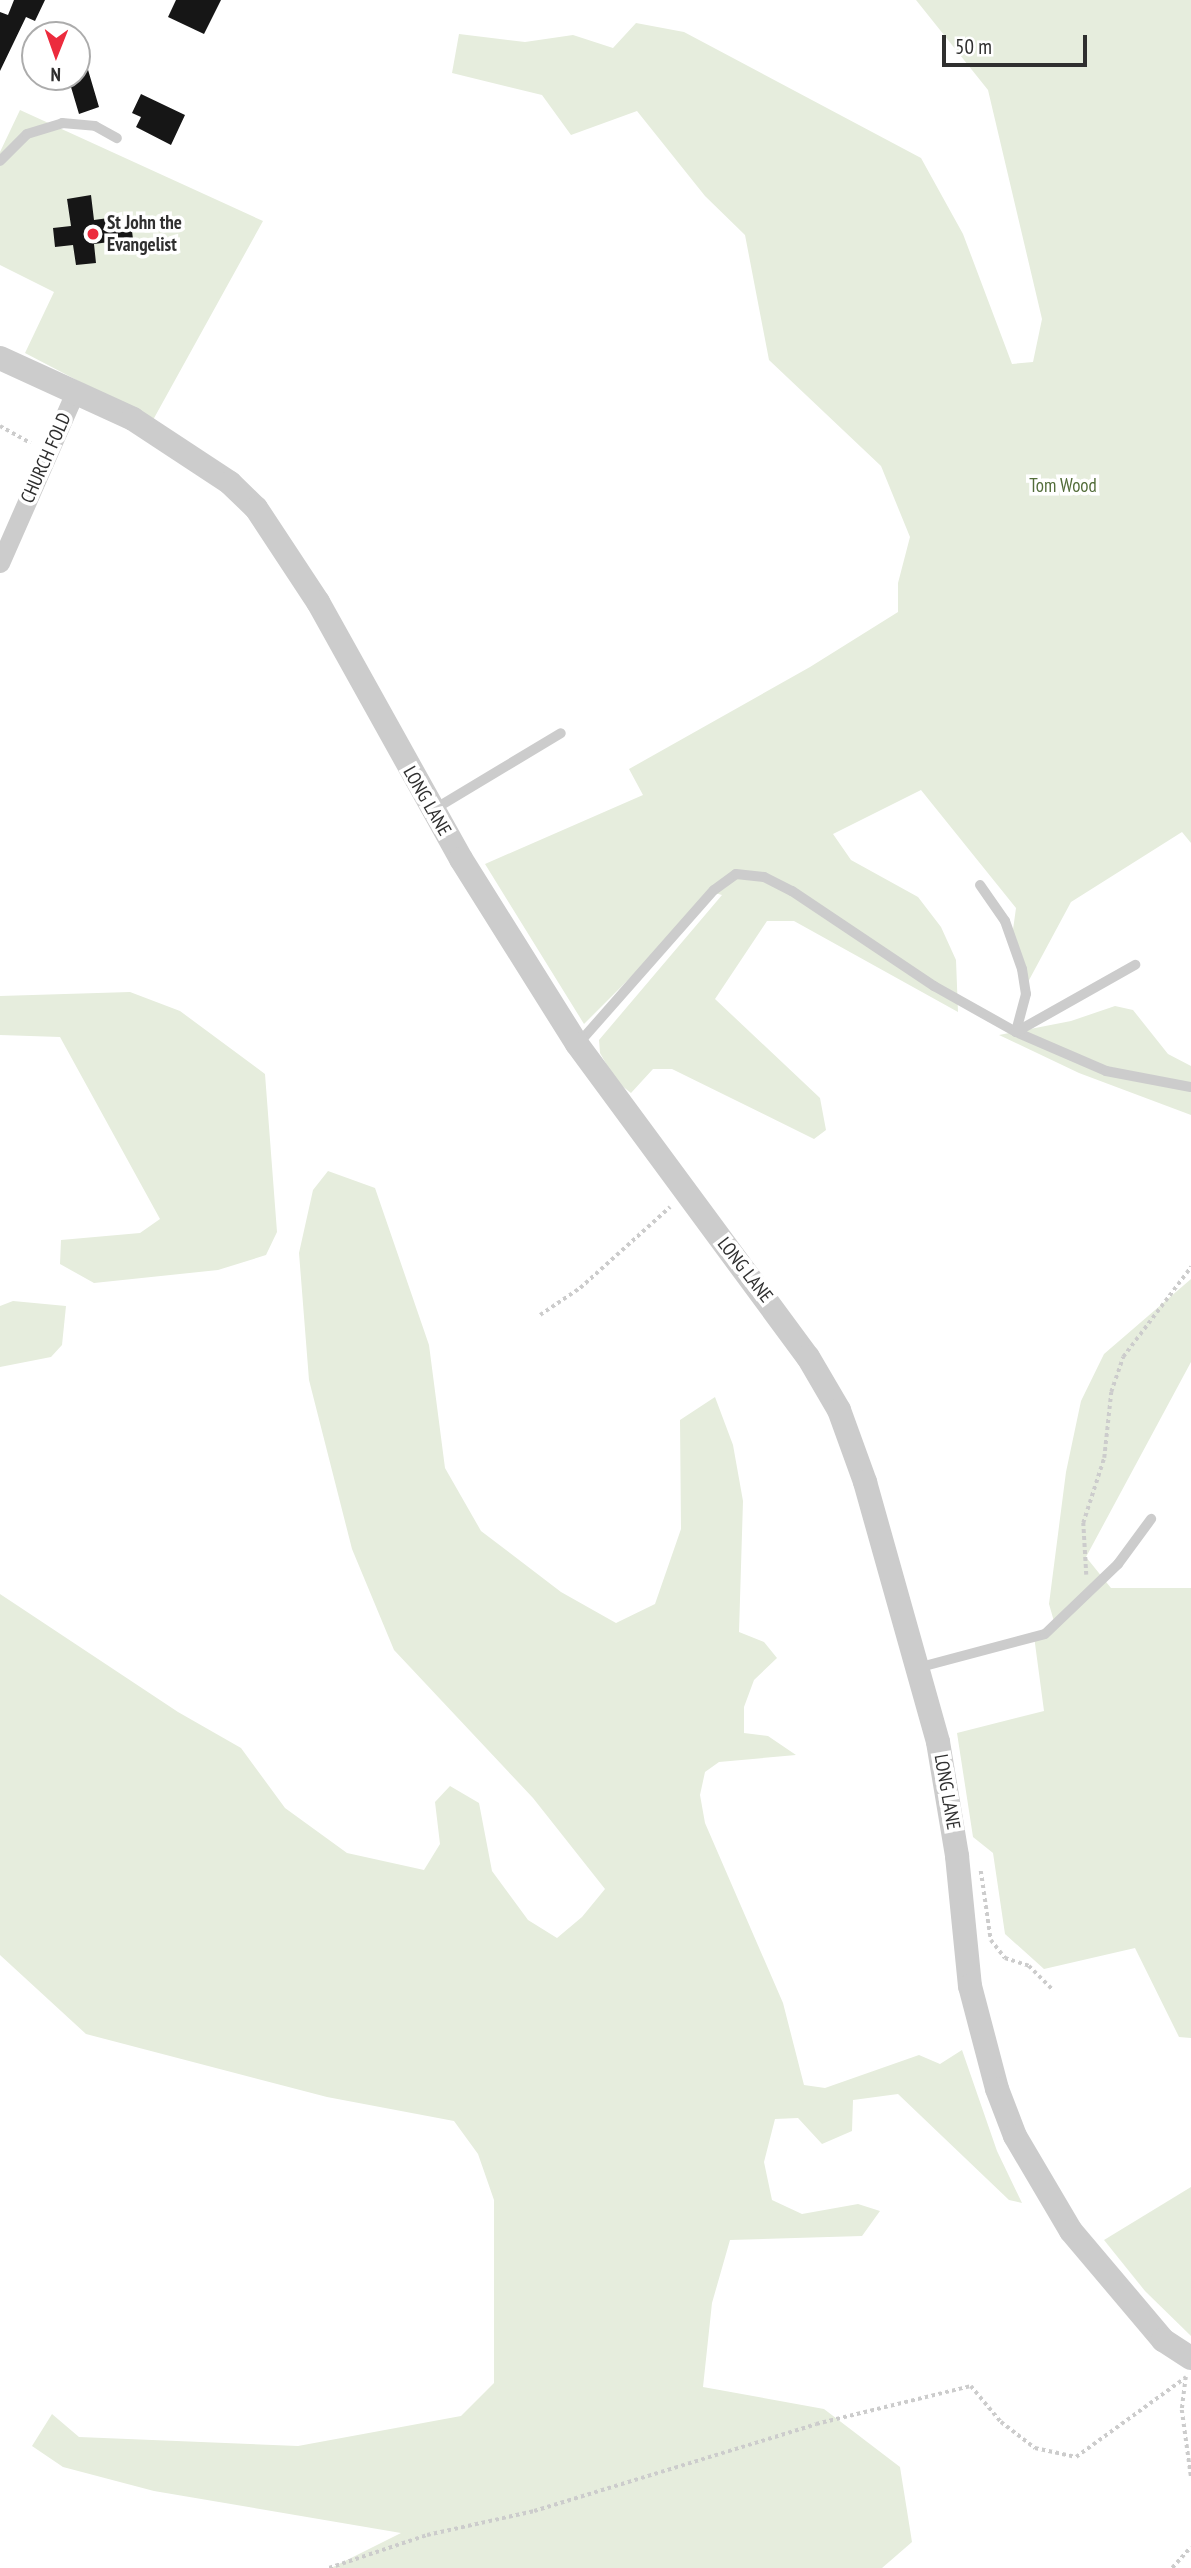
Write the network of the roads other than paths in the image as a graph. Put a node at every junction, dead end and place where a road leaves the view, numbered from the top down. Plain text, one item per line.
1 (117, 138) dead end
2 (0, 161) edge
3 (0, 358) edge
4 (75, 392) junction
5 (0, 563) edge
6 (561, 733) dead end
7 (433, 810) junction
8 (980, 885) dead end
9 (1135, 965) dead end
10 (1016, 1032) junction
11 (578, 1044) junction
12 (1191, 1087) edge
13 (1151, 1519) dead end
14 (917, 1668) junction
15 (1189, 2367) edge

1 - 2 lane
3 - 4 street, LONG LANE
4 - 5 street, CHURCH FOLD
4 - 7 street, LONG LANE
6 - 7 lane
7 - 11 street, LONG LANE
8 - 10 lane
9 - 10 lane
10 - 11 lane
10 - 12 lane
11 - 14 street, LONG LANE
13 - 14 lane
14 - 15 street, LONG LANE

